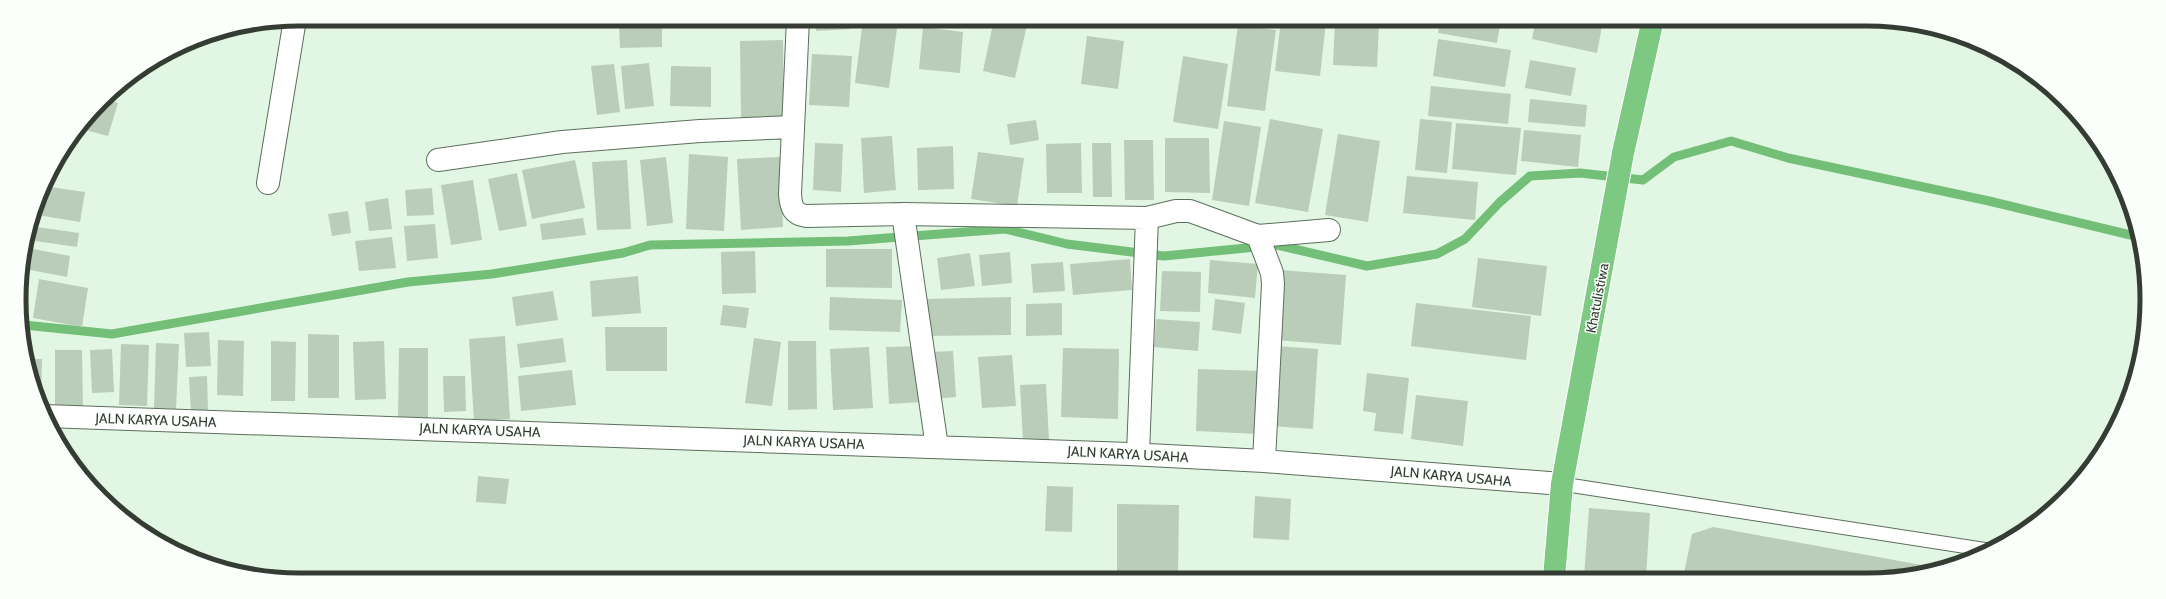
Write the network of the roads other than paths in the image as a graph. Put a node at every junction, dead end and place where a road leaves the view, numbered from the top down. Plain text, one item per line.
1 (294, 26) edge
2 (798, 26) edge
3 (1651, 26) edge
4 (793, 127) junction
5 (438, 160) dead end
6 (268, 183) dead end
7 (1146, 225) junction
8 (1329, 230) dead end
9 (906, 231) junction
10 (1262, 245) junction
11 (52, 416) edge
12 (937, 447) junction
13 (1138, 454) junction
14 (1264, 461) junction
15 (1562, 484) junction
16 (1979, 549) edge
17 (1554, 573) edge

1 - 6 street
2 - 4 street
3 - 15 highway, Khatulistiwa
4 - 5 street
4 - 9 street
7 - 9 street
7 - 10 street
7 - 13 street
8 - 10 street
9 - 12 street
10 - 14 street
11 - 12 street, JALN KARYA USAHA
12 - 13 street, JALN KARYA USAHA
13 - 14 street, JALN KARYA USAHA
14 - 15 street, JALN KARYA USAHA
15 - 16 lane
15 - 17 highway, Khatulistiwa

